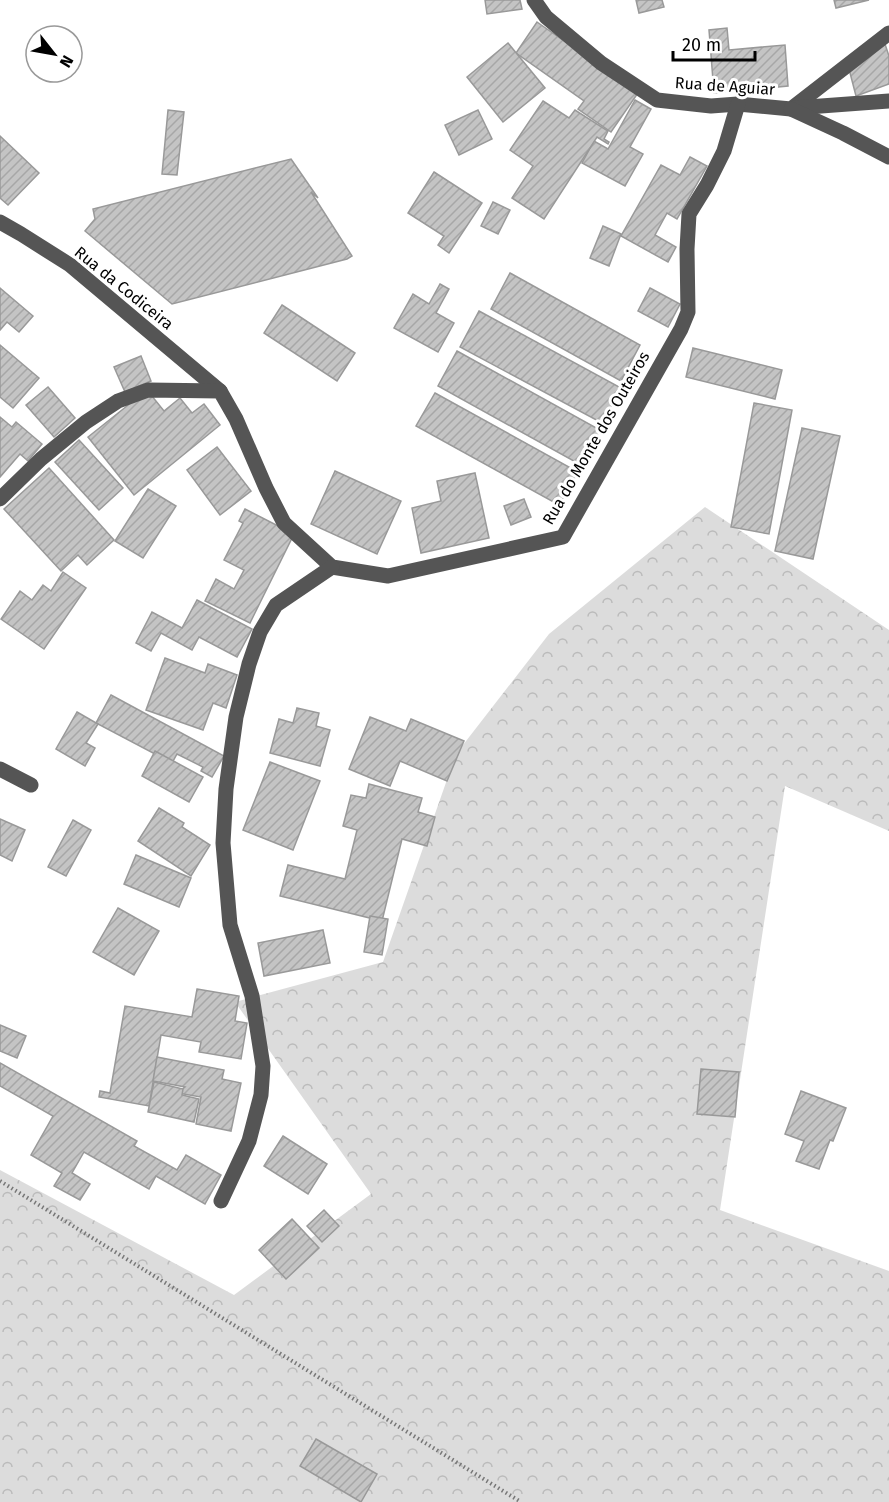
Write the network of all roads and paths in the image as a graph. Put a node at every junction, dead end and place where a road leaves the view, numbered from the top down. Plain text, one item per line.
1 (534, 0) edge
2 (889, 33) edge
3 (889, 100) edge
4 (738, 104) junction
5 (791, 109) junction
6 (889, 157) edge
7 (0, 222) edge
8 (220, 391) junction
9 (0, 499) edge
10 (333, 567) junction
11 (0, 770) edge
12 (31, 785) dead end
13 (0, 1181) edge
14 (221, 1201) dead end
15 (520, 1502) edge

1 - 4 street, Rua de Aguiar
2 - 5 street, Rua de Aguiar
3 - 5 street
4 - 5 street, Rua de Aguiar
4 - 10 street, Rua do Monte dos Outeiros
5 - 6 street
7 - 8 street, Rua da Codiceira
8 - 9 street
8 - 10 street
10 - 14 street
11 - 12 street
13 - 15 path

